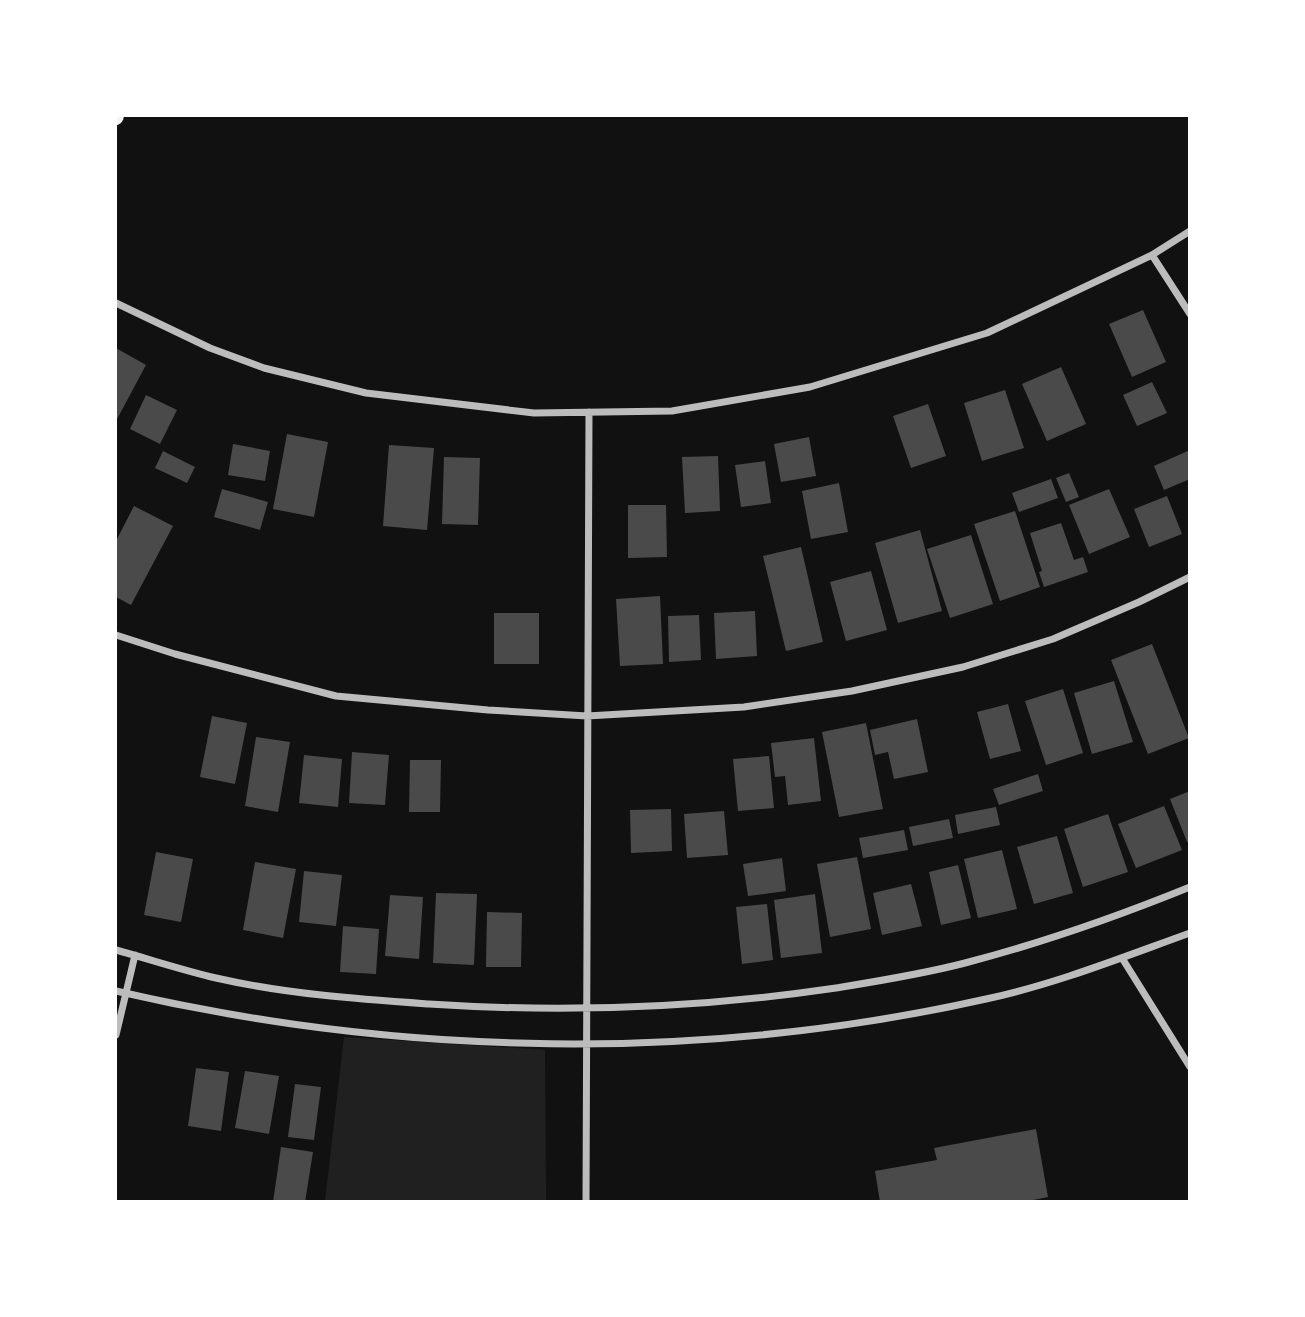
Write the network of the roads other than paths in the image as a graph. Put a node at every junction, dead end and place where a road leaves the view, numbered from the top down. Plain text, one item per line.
1 (1189, 231) edge
2 (1152, 255) junction
3 (116, 303) edge
4 (1189, 314) edge
5 (589, 412) junction
6 (1189, 577) edge
7 (116, 635) edge
8 (587, 716) junction
9 (1189, 887) edge
10 (1189, 933) edge
11 (116, 950) edge
12 (135, 956) junction
13 (1122, 958) junction
14 (116, 990) edge
15 (126, 993) junction
16 (587, 1010) junction
17 (116, 1035) edge
18 (587, 1044) junction
19 (1189, 1067) edge
20 (586, 1202) edge

1 - 2 street
2 - 4 street
2 - 5 street
3 - 5 street
5 - 8 street
6 - 8 street
7 - 8 street
8 - 16 street
9 - 16 street
10 - 13 street
11 - 12 street
12 - 15 street
12 - 16 street
13 - 18 street
13 - 19 street
14 - 15 street
15 - 17 street
15 - 18 street
16 - 18 street
18 - 20 street

